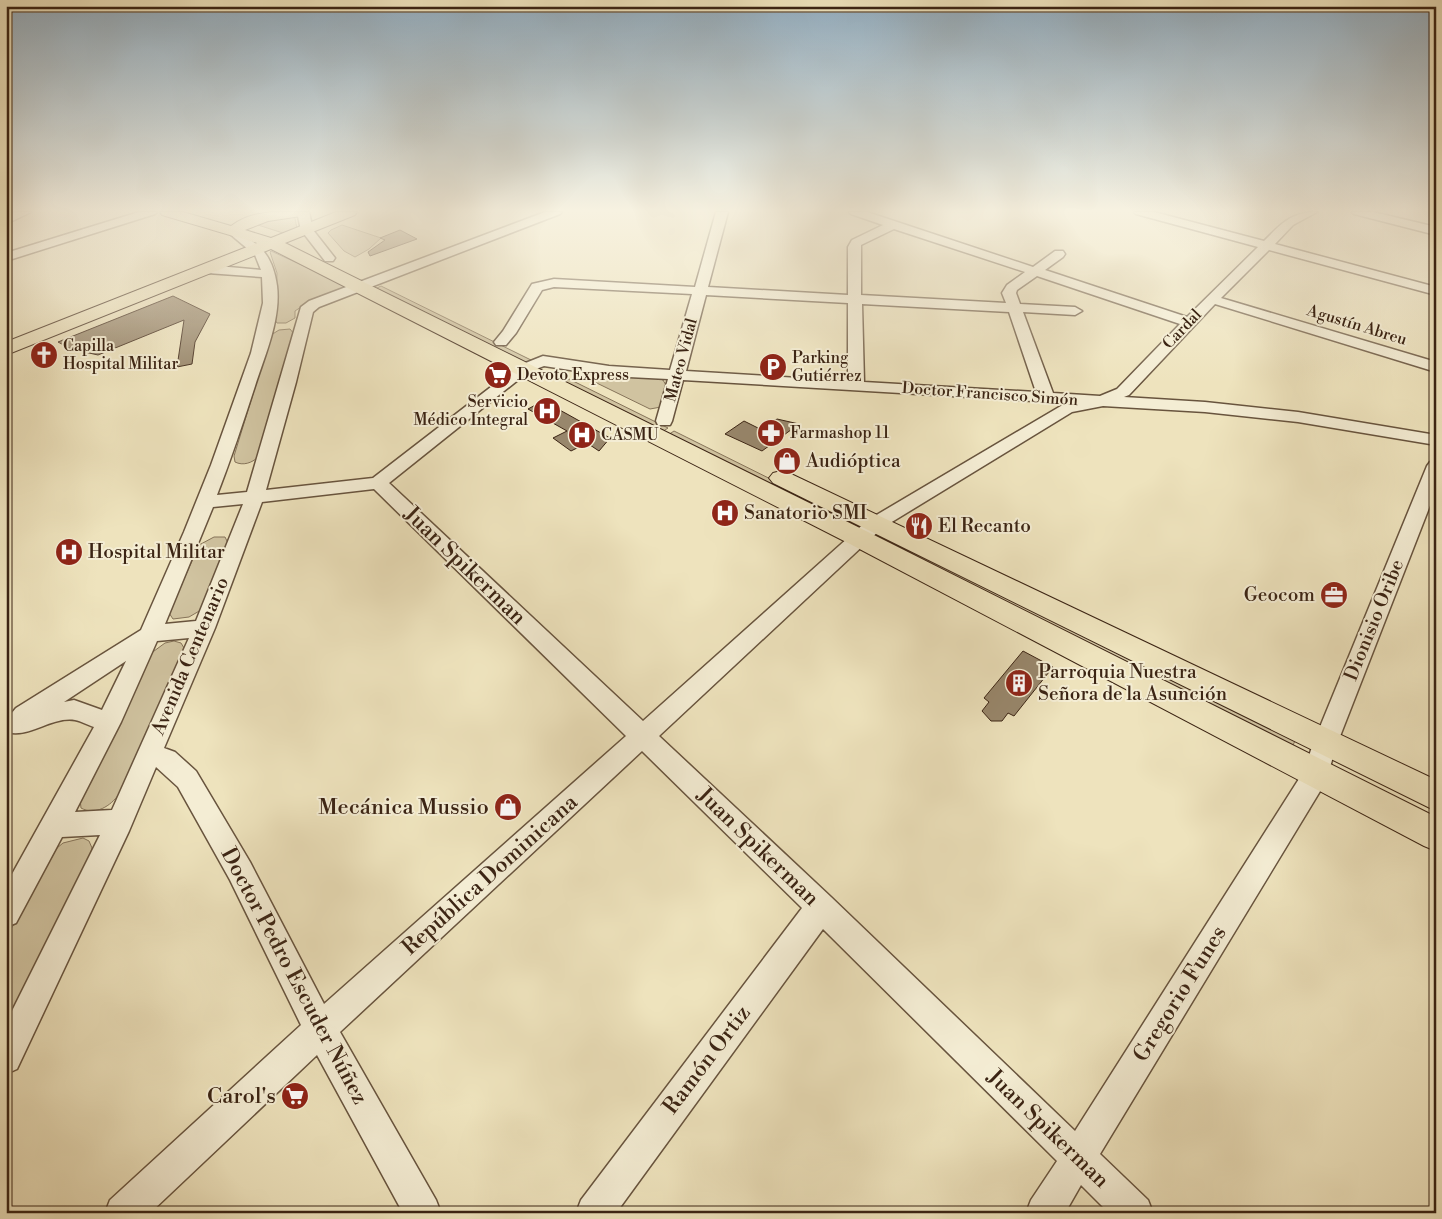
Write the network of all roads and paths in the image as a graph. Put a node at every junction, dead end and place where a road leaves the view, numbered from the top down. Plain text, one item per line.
1 (207, 269) joint
2 (269, 269) edge
3 (333, 269) edge
4 (346, 269) edge
5 (405, 269) edge
6 (706, 269) edge
7 (854, 269) edge
8 (1026, 269) edge
9 (1039, 269) edge
10 (1242, 269) edge
11 (1354, 269) edge
12 (1035, 272) junction
13 (268, 274) junction
14 (368, 283) junction
15 (1436, 291) edge
16 (699, 292) junction
17 (1211, 299) junction
18 (855, 300) junction
19 (1014, 308) junction
20 (1076, 311) dead end
21 (1189, 322) junction
22 (302, 325) junction
23 (266, 328) junction
24 (501, 342) junction
25 (6, 349) edge
26 (533, 365) junction
27 (1436, 367) edge
28 (676, 374) junction
29 (856, 385) junction
30 (1046, 397) junction
31 (1102, 401) junction
32 (1067, 408) junction
33 (664, 421) junction
34 (1436, 440) edge
35 (1435, 468) edge
36 (378, 482) junction
37 (255, 497) junction
38 (207, 502) junction
39 (867, 531) junction
40 (204, 628) junction
41 (151, 634) junction
42 (110, 722) junction
43 (11, 728) edge
44 (642, 736) junction
45 (1325, 744) junction
46 (150, 754) junction
47 (1316, 775) junction
48 (1436, 796) edge
49 (120, 822) junction
50 (56, 825) junction
51 (1436, 836) edge
52 (820, 907) junction
53 (6, 913) edge
54 (320, 1029) junction
55 (6, 1058) edge
56 (1079, 1158) junction
57 (123, 1213) edge
58 (423, 1213) edge
59 (594, 1213) edge
60 (1044, 1213) edge
61 (1135, 1213) edge

1 - 13 street
1 - 25 main road
2 - 13 street
3 - 14 main road
4 - 14 main road
5 - 14 street, Avenida Centenario
6 - 16 street, Mateo Vidal
7 - 18 street
8 - 12 street
9 - 12 street
10 - 17 street, Cardal
11 - 15 street
12 - 19 street
12 - 21 street
13 - 23 street
14 - 22 street, Avenida Centenario
14 - 24 main road
14 - 26 main road
16 - 18 street
16 - 24 street
16 - 28 street, Mateo Vidal
17 - 21 street, Cardal
17 - 27 street, Agustín Abreu
18 - 19 street
18 - 29 street
19 - 20 street
19 - 30 street
21 - 31 street, Cardal
22 - 23 street
22 - 37 street, Avenida Centenario
23 - 38 street
24 - 26 main road
26 - 28 street, Doctor Francisco Simón
26 - 33 main road
26 - 36 street
26 - 39 main road
28 - 29 street, Doctor Francisco Simón
28 - 33 street, Mateo Vidal
29 - 30 street, Doctor Francisco Simón
30 - 31 street, Doctor Francisco Simón
30 - 32 street
31 - 32 street, Cardal
31 - 34 street, Doctor Francisco Simón
32 - 39 street, Cardal
33 - 39 main road
35 - 45 street, Dionisio Oribe
36 - 37 street
36 - 44 street, Juan Spikerman
37 - 38 street
37 - 40 street, Avenida Centenario
38 - 41 street
39 - 44 street, República Dominicana
39 - 45 main road
39 - 47 main road
40 - 41 street
40 - 46 street, Avenida Centenario
41 - 42 street
41 - 43 street
42 - 43 street
42 - 50 street
44 - 52 street, Juan Spikerman
44 - 54 street, República Dominicana
45 - 47 street, Dionisio Oribe
45 - 48 main road
46 - 49 street, Avenida Centenario
46 - 54 street, Doctor Pedro Escuder Núñez
47 - 51 main road
47 - 56 street, Gregorio Funes
49 - 50 street
49 - 55 street, Avenida Centenario
50 - 53 street
52 - 56 street, Juan Spikerman
52 - 59 street, Ramón Ortiz
54 - 57 street, República Dominicana
54 - 58 street, Doctor Pedro Escuder Núñez
56 - 60 street, Gregorio Funes
56 - 61 street, Juan Spikerman

